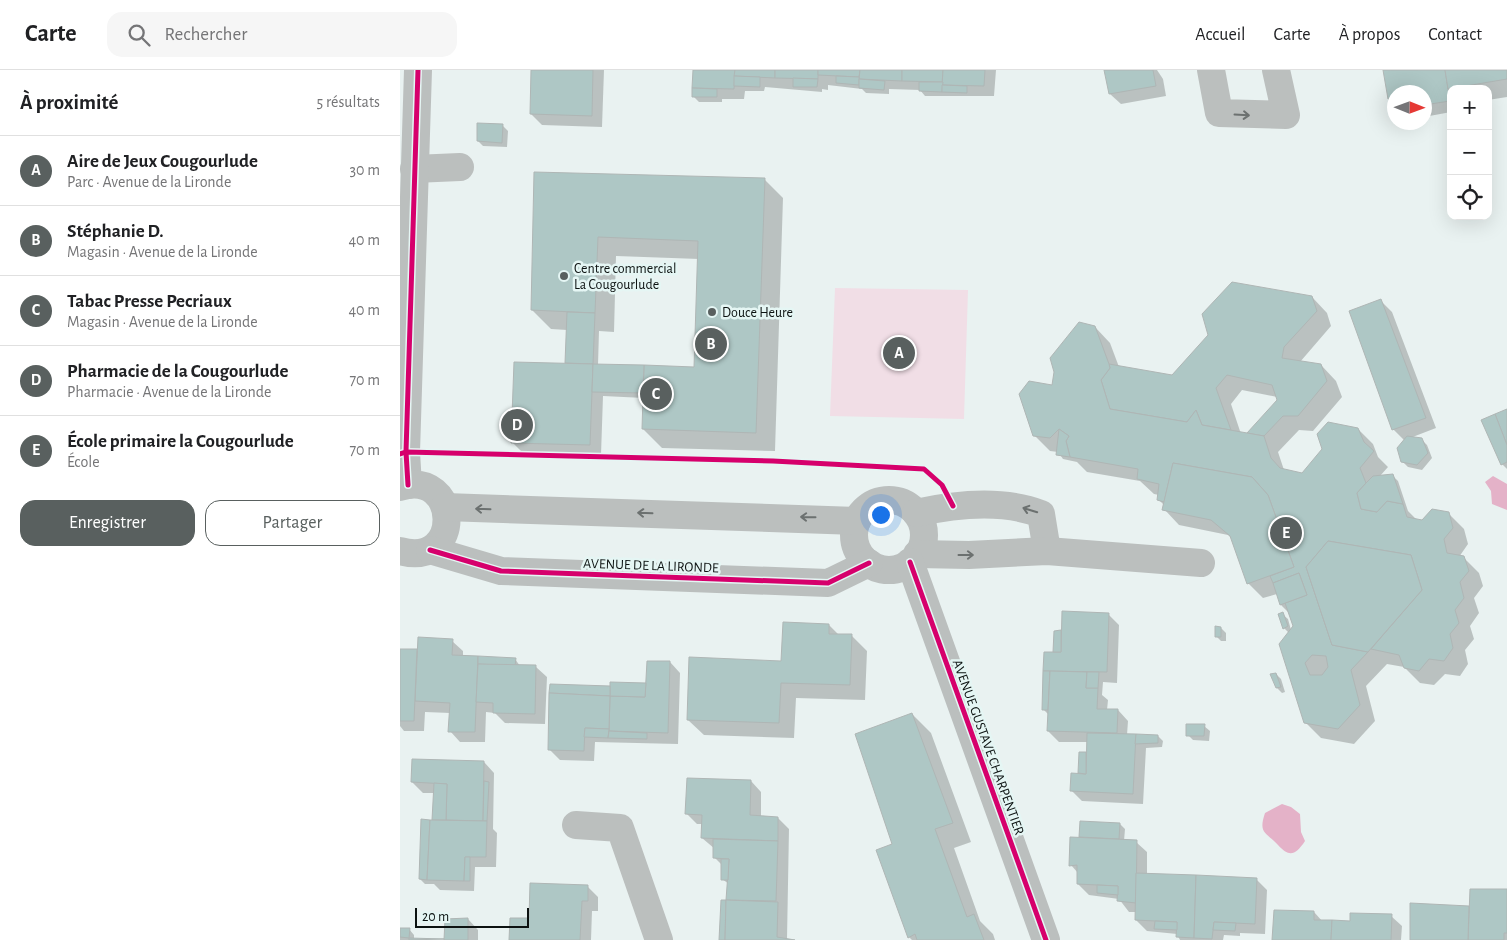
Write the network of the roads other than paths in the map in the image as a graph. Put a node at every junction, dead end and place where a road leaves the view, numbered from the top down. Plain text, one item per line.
1 (418, 70) edge
2 (1211, 70) edge
3 (1276, 70) edge
4 (460, 167) dead end
5 (414, 169) junction
6 (404, 486) edge
7 (445, 507) junction
8 (916, 513) junction
9 (857, 521) junction
10 (430, 550) junction
11 (400, 551) edge
12 (1047, 551) junction
13 (914, 558) junction
14 (869, 563) junction
15 (1201, 563) dead end
16 (576, 826) dead end
17 (659, 940) edge
18 (1046, 940) edge

1 - 5 street
2 -> 3 street
4 - 5 street
5 - 6 street
6 - 7 street
9 -> 7 street
7 - 10 street
8 - 9 street
12 -> 8 street
8 - 13 street
9 - 14 street
10 - 11 street, AVENUE DE LA LIRONDE
10 - 14 street, AVENUE DE LA LIRONDE
13 -> 12 street
12 - 15 street
13 - 14 street
13 - 18 street, AVENUE GUSTAVE CHARPENTIER
16 - 17 street

